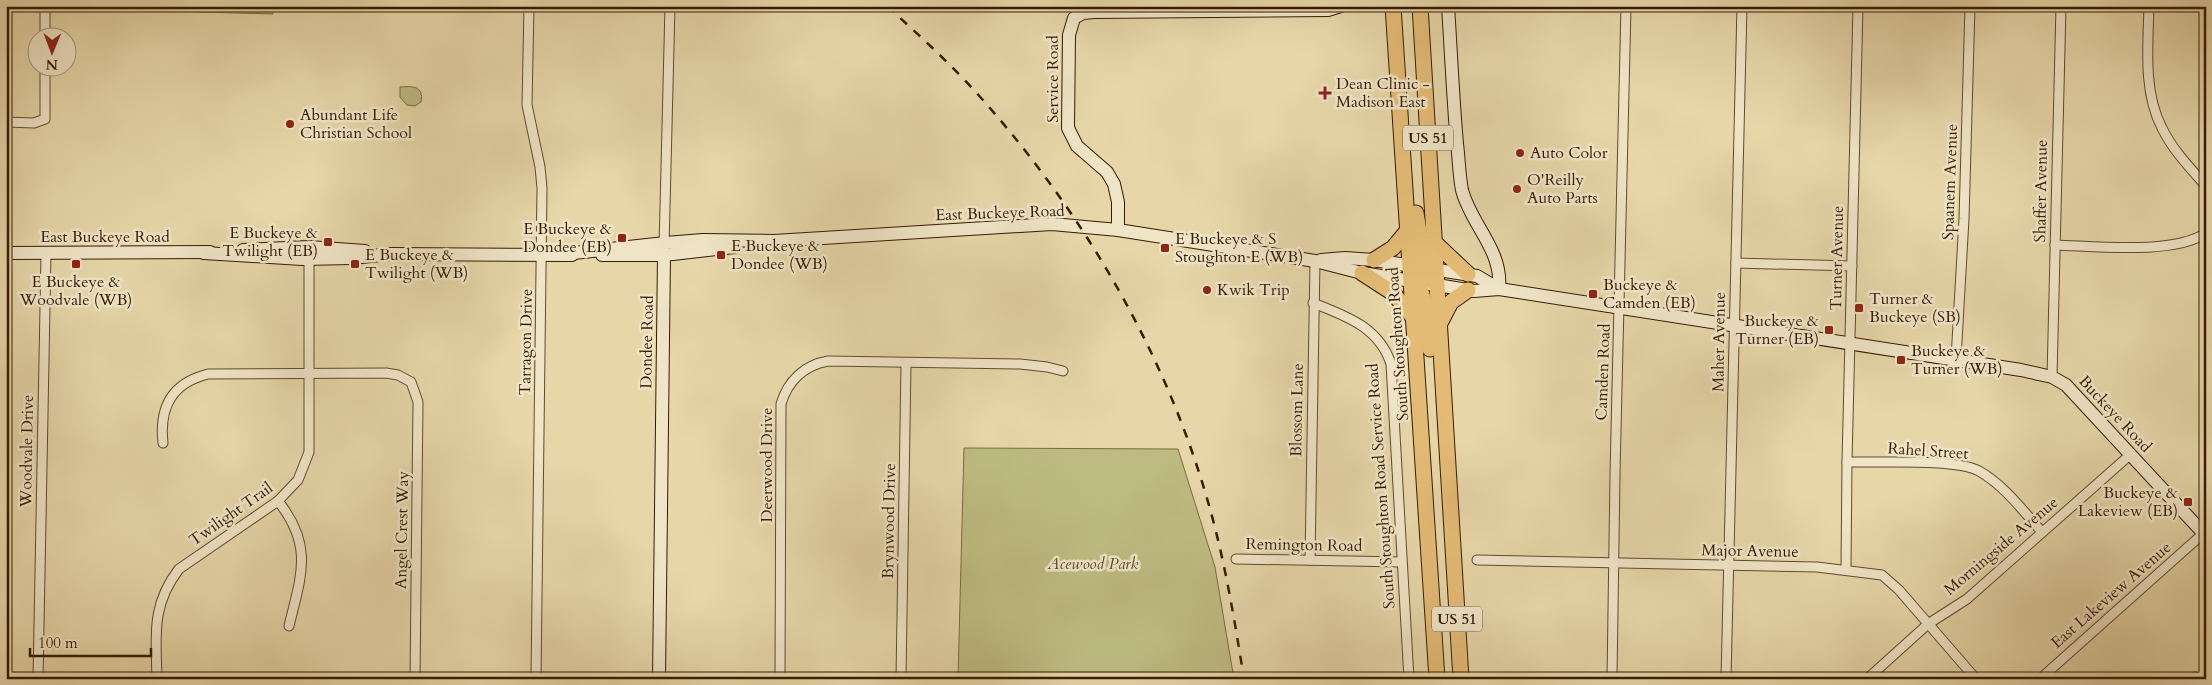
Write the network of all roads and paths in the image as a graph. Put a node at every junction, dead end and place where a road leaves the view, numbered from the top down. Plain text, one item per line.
1 (45, 6) edge
2 (529, 6) edge
3 (670, 6) edge
4 (1341, 6) edge
5 (1393, 6) edge
6 (1420, 6) edge
7 (1448, 6) edge
8 (1516, 6) edge
9 (1559, 6) edge
10 (1626, 6) edge
11 (1742, 6) edge
12 (1858, 6) edge
13 (1970, 6) edge
14 (2060, 6) edge
15 (2149, 6) edge
16 (46, 28) edge
17 (1395, 37) junction
18 (45, 78) edge
19 (6, 122) edge
20 (2206, 186) edge
21 (1118, 230) junction
22 (1408, 230) junction
23 (2206, 233) edge
24 (1434, 242) junction
25 (2055, 245) junction
26 (664, 249) junction
27 (309, 253) junction
28 (6, 254) edge
29 (46, 254) junction
30 (542, 254) junction
31 (1374, 260) junction
32 (1315, 261) junction
33 (1736, 263) junction
34 (1410, 265) junction
35 (1852, 266) junction
36 (1431, 268) junction
37 (1362, 273) junction
38 (1468, 274) junction
39 (1415, 282) junction
40 (1436, 285) junction
41 (1499, 288) junction
42 (1468, 290) junction
43 (1313, 303) junction
44 (1620, 308) junction
45 (1412, 316) junction
46 (1735, 324) junction
47 (1439, 325) junction
48 (1850, 343) junction
49 (1956, 359) junction
50 (906, 363) junction
51 (1063, 371) dead end
52 (310, 373) junction
53 (2052, 377) junction
54 (163, 443) dead end
55 (2131, 454) junction
56 (1847, 462) junction
57 (1449, 487) junction
58 (278, 501) junction
59 (2042, 532) junction
60 (2205, 534) edge
61 (1236, 559) dead end
62 (1310, 560) junction
63 (1477, 560) dead end
64 (1402, 562) junction
65 (1615, 562) junction
66 (1730, 564) junction
67 (1846, 570) junction
68 (1928, 624) junction
69 (289, 626) dead end
70 (38, 679) edge
71 (157, 679) edge
72 (415, 679) edge
73 (536, 679) edge
74 (658, 679) edge
75 (780, 679) edge
76 (901, 679) edge
77 (1409, 679) edge
78 (1437, 679) edge
79 (1460, 679) edge
80 (1612, 679) edge
81 (1726, 679) edge
82 (1867, 679) edge
83 (1976, 679) edge
84 (2040, 679) edge

1 - 16 street
2 - 30 street, Tarragon Drive
3 - 26 street, Dondee Road
4 - 21 street, Service Road
5 - 17 main road, South Stoughton Road / US 51
6 - 24 main road, US 51
7 - 41 street
8 - 9 street
10 - 44 street, Camden Road
11 - 33 street, Maher Avenue
12 - 35 street, Turner Avenue
13 - 49 street, Spaanem Avenue
14 - 25 street, Shaffer Avenue
15 - 20 street
17 - 22 main road, South Stoughton Road / US 51
17 - 36 main road
18 - 19 street
21 - 26 street, East Buckeye Road
21 - 32 street, East Buckeye Road
22 - 31 main road
22 - 34 main road, South Stoughton Road / US 51
23 - 25 street
24 - 36 main road, US 51
24 - 38 main road
25 - 53 street, Shaffer Avenue
26 - 30 street, East Buckeye Road
26 - 74 street, Dondee Road
27 - 29 street, East Buckeye Road
27 - 30 street, East Buckeye Road
27 - 52 street, Twilight Trail
28 - 29 street, East Buckeye Road
29 - 70 street, Woodvale Drive
30 - 73 street, Tarragon Drive
31 - 32 street, East Buckeye Road
31 - 34 street, East Buckeye Road
32 - 37 street, East Buckeye Road
32 - 43 street, Blossom Lane
33 - 35 street
33 - 46 street, Maher Avenue
34 - 36 street, East Buckeye Road
34 - 39 main road
35 - 48 street, Turner Avenue
36 - 38 street, Buckeye Road
36 - 40 main road, US 51
37 - 39 street, East Buckeye Road
37 - 45 main road
38 - 41 street, Buckeye Road
39 - 40 street, East Buckeye Road
39 - 45 main road, South Stoughton Road / US 51
39 - 57 main road
40 - 42 street, Buckeye Road
40 - 47 main road, US 51
41 - 42 street, Buckeye Road
41 - 44 street, Buckeye Road
42 - 47 main road
43 - 62 street, Blossom Lane
43 - 64 street, South Stoughton Road Service Road
44 - 46 street, Buckeye Road
44 - 65 street, Camden Road
45 - 78 main road, South Stoughton Road / US 51
46 - 48 street, Buckeye Road
46 - 66 street, Maher Avenue
47 - 57 main road, US 51
48 - 49 street, Buckeye Road
48 - 56 street, Turner Avenue
49 - 53 street, Buckeye Road
50 - 51 street, Deerwood Drive
50 - 75 street, Deerwood Drive
50 - 76 street, Brynwood Drive
52 - 54 street
52 - 58 street, Twilight Trail
52 - 72 street, Angel Crest Way
53 - 55 street, Buckeye Road
55 - 59 street, Morningside Avenue
55 - 60 street, Buckeye Road
56 - 59 street, Rahel Street
56 - 67 street, Turner Avenue
57 - 79 main road, US 51
58 - 69 street
58 - 71 street, Twilight Trail
59 - 68 street, Morningside Avenue
60 - 84 street, East Lakeview Avenue
61 - 62 street, Remington Road
62 - 64 street, Remington Road
63 - 65 street, Major Avenue
64 - 77 street, South Stoughton Road Service Road
65 - 66 street, Major Avenue
65 - 80 street, Camden Road
66 - 67 street, Major Avenue
66 - 81 street, Maher Avenue
67 - 68 street, Major Avenue
68 - 82 street, Morningside Avenue
68 - 83 street, Major Avenue

